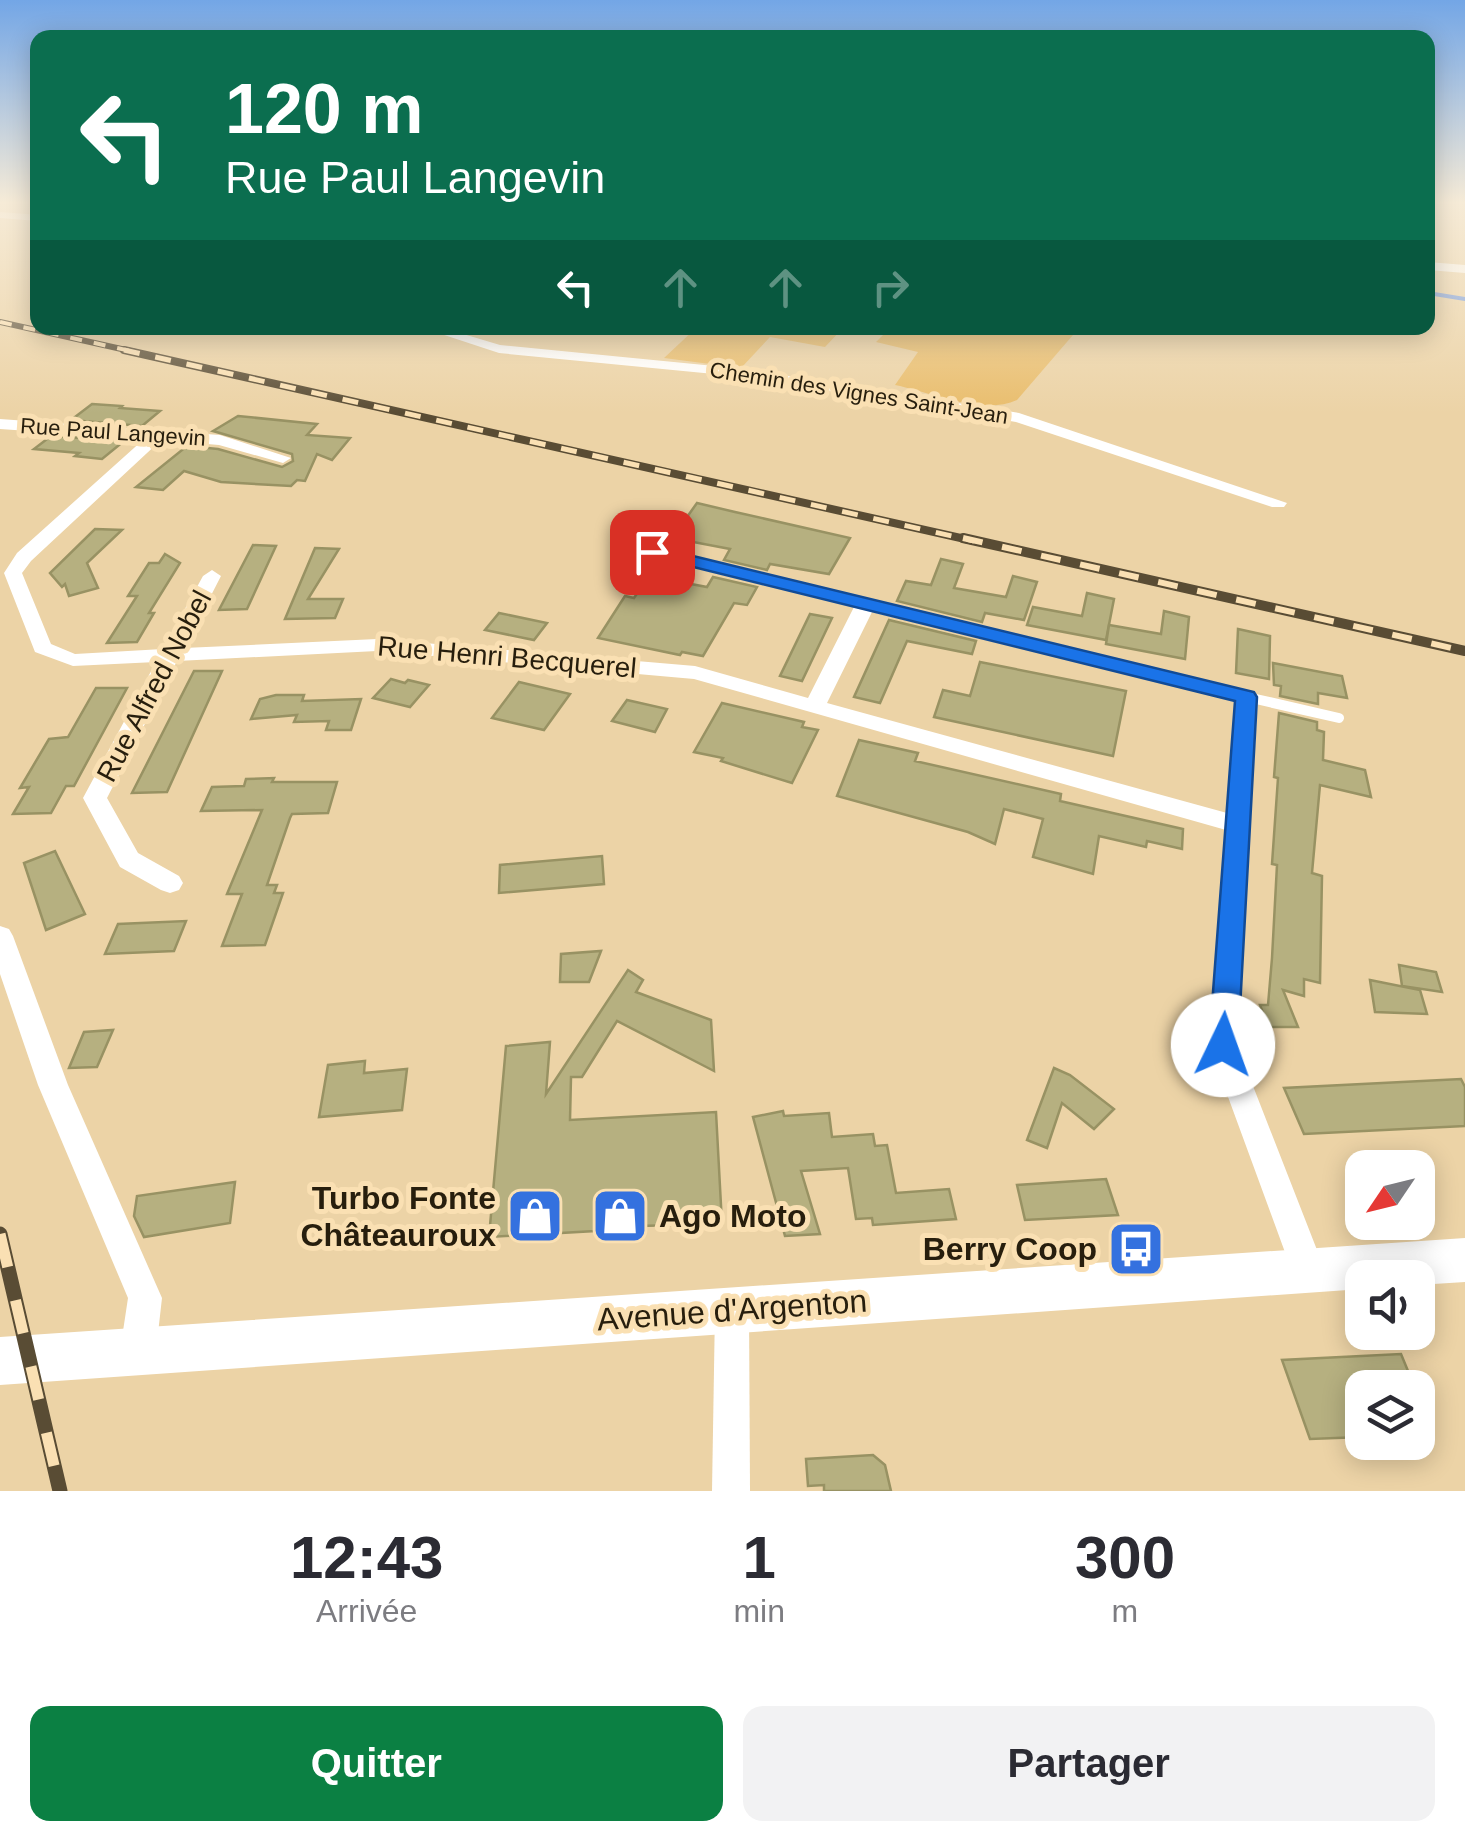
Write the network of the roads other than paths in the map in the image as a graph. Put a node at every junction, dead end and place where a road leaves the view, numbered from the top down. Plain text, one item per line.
1 (453, 335) edge
2 (0, 424) edge
3 (159, 434) junction
4 (283, 458) dead end
5 (1278, 504) dead end
6 (652, 552) dead end
7 (212, 576) dead end
8 (866, 602) junction
9 (170, 655) junction
10 (1246, 697) junction
11 (814, 706) junction
12 (1340, 718) dead end
13 (1236, 824) junction
14 (170, 883) dead end
15 (0, 936) edge
16 (1465, 1260) edge
17 (1309, 1273) junction
18 (732, 1310) junction
19 (138, 1352) junction
20 (0, 1360) edge
21 (732, 1491) edge

1 - 5 street, Chemin des Vignes Saint-Jean
2 - 3 street, Rue Paul Langevin
3 - 4 street, Rue Paul Langevin
3 - 9 street, Rue Henri Becquerel
6 - 8 street
7 - 9 street, Rue Alfred Nobel
8 - 10 street
8 - 11 street
9 - 11 street, Rue Henri Becquerel
9 - 14 street, Rue Alfred Nobel
10 - 12 lane
10 - 13 street
11 - 13 street, Rue Henri Becquerel
13 - 17 street
15 - 19 street
16 - 17 main road, Avenue d'Argenton
17 - 18 main road, Avenue d'Argenton
18 - 19 main road, Avenue d'Argenton
18 - 21 street
19 - 20 main road, Avenue d'Argenton

